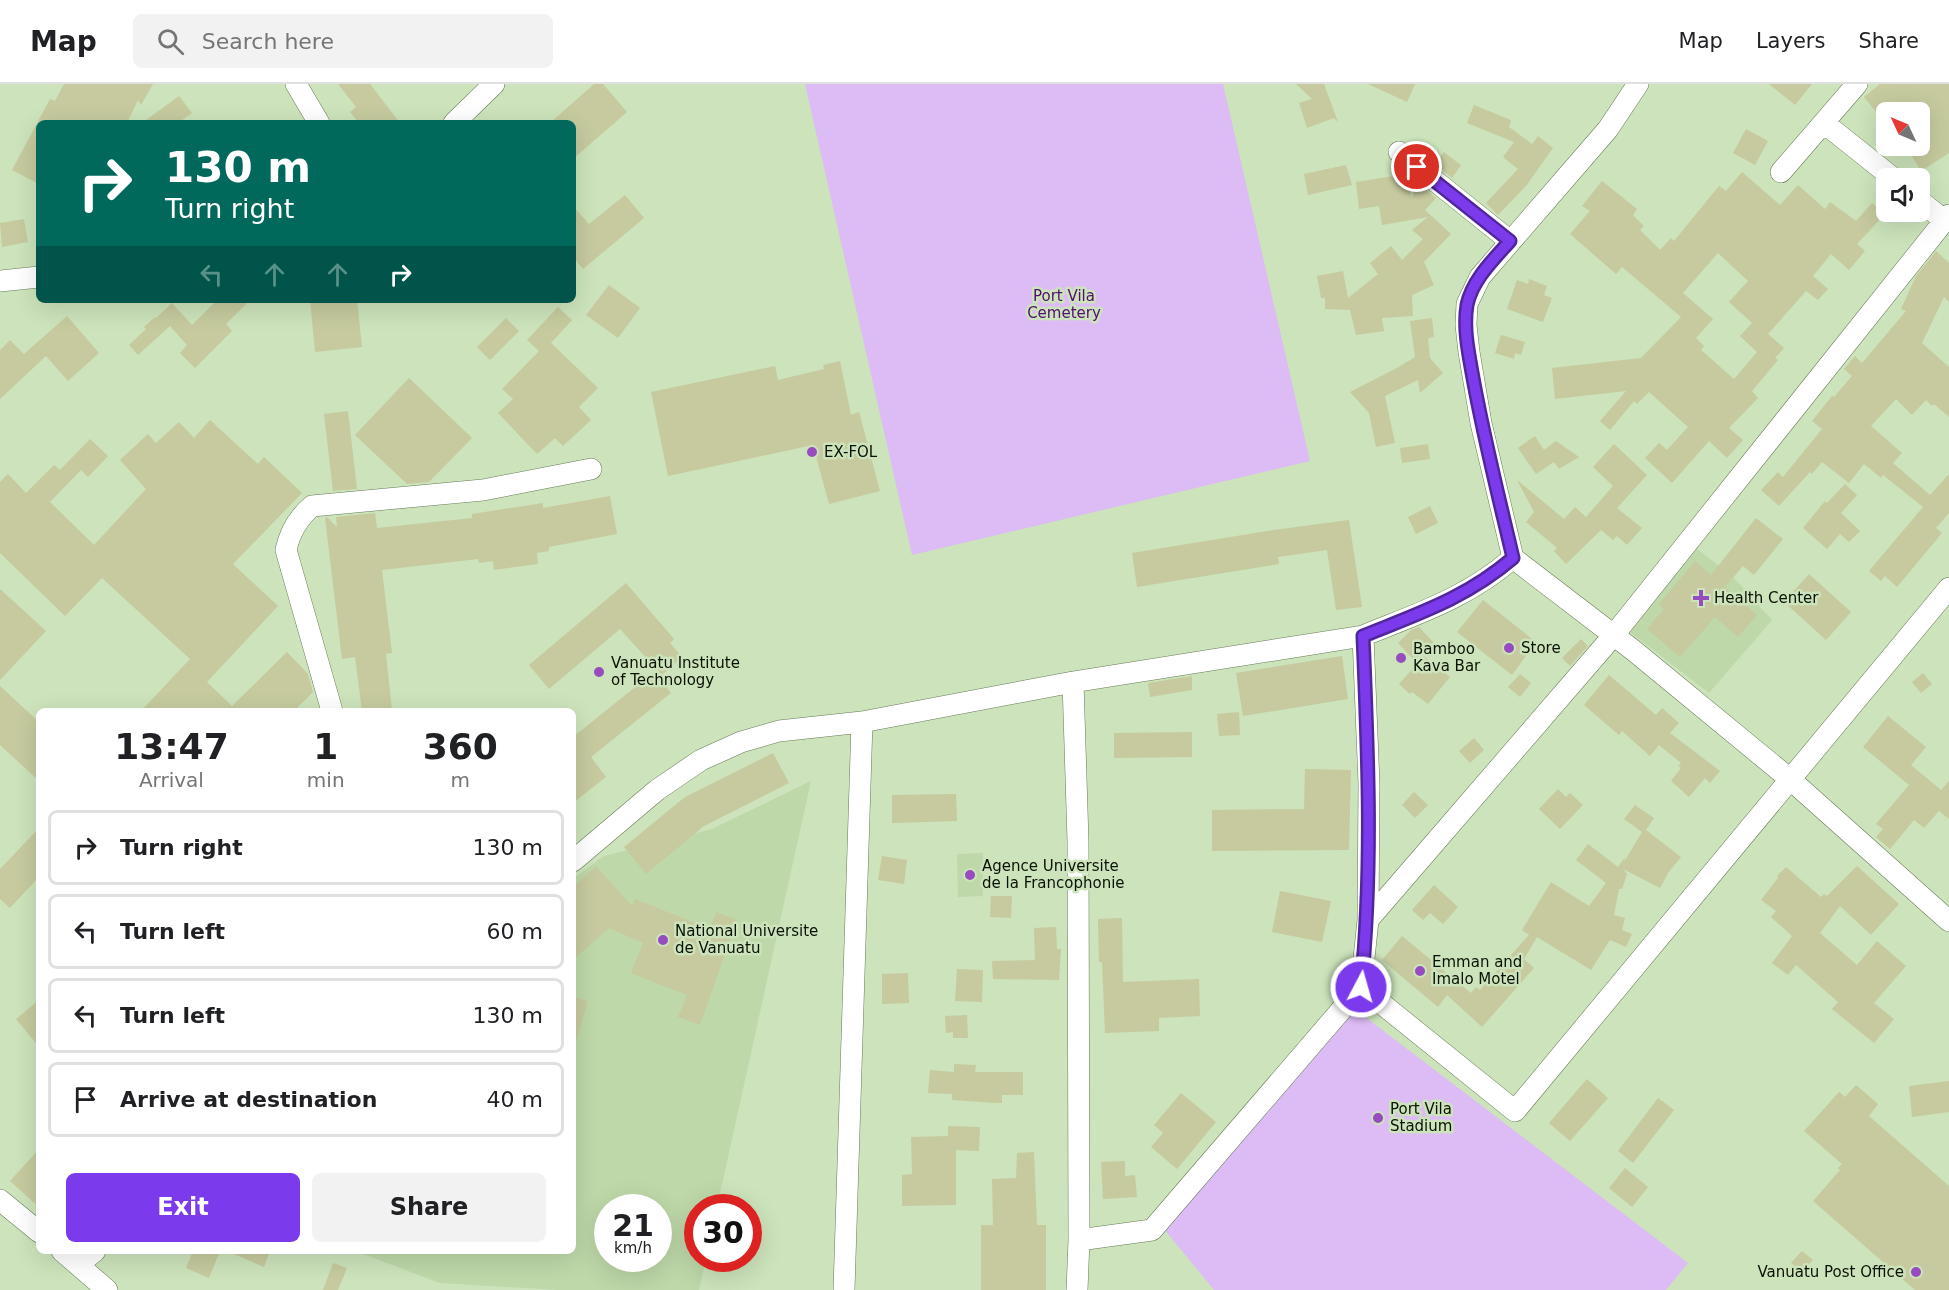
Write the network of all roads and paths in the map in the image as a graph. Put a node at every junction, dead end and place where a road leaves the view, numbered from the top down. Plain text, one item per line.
1 (296, 84) edge
2 (494, 84) edge
3 (1638, 84) edge
4 (1857, 84) edge
5 (317, 120) edge
6 (457, 120) edge
7 (1824, 123) junction
8 (1399, 152) dead end
9 (1880, 168) edge
10 (1781, 172) dead end
11 (1930, 207) edge
12 (1946, 217) edge
13 (1510, 241) junction
14 (36, 277) edge
15 (0, 281) edge
16 (591, 469) dead end
17 (1513, 558) junction
18 (1949, 588) edge
19 (1363, 636) junction
20 (1613, 636) junction
21 (1073, 681) junction
22 (331, 708) edge
23 (862, 722) junction
24 (1791, 780) junction
25 (576, 858) edge
26 (1368, 920) junction
27 (1949, 921) edge
28 (1361, 987) junction
29 (0, 1200) edge
30 (36, 1230) edge
31 (1079, 1240) junction
32 (79, 1255) edge
33 (107, 1290) edge
34 (844, 1290) edge
35 (1077, 1290) edge

1 - 5 street
2 - 6 street
3 - 13 street
4 - 7 street
7 - 9 street
7 - 10 street
8 - 13 street
11 - 12 street
12 - 20 street
13 - 17 street
14 - 15 street
16 - 22 street
17 - 19 street
17 - 20 street
18 - 24 street
19 - 21 street
19 - 26 street
20 - 24 street
20 - 26 street
21 - 23 street
21 - 31 street
23 - 25 street
23 - 34 street
24 - 27 street
24 - 28 street
26 - 28 street
28 - 31 street
29 - 30 street
31 - 35 street
32 - 33 street

